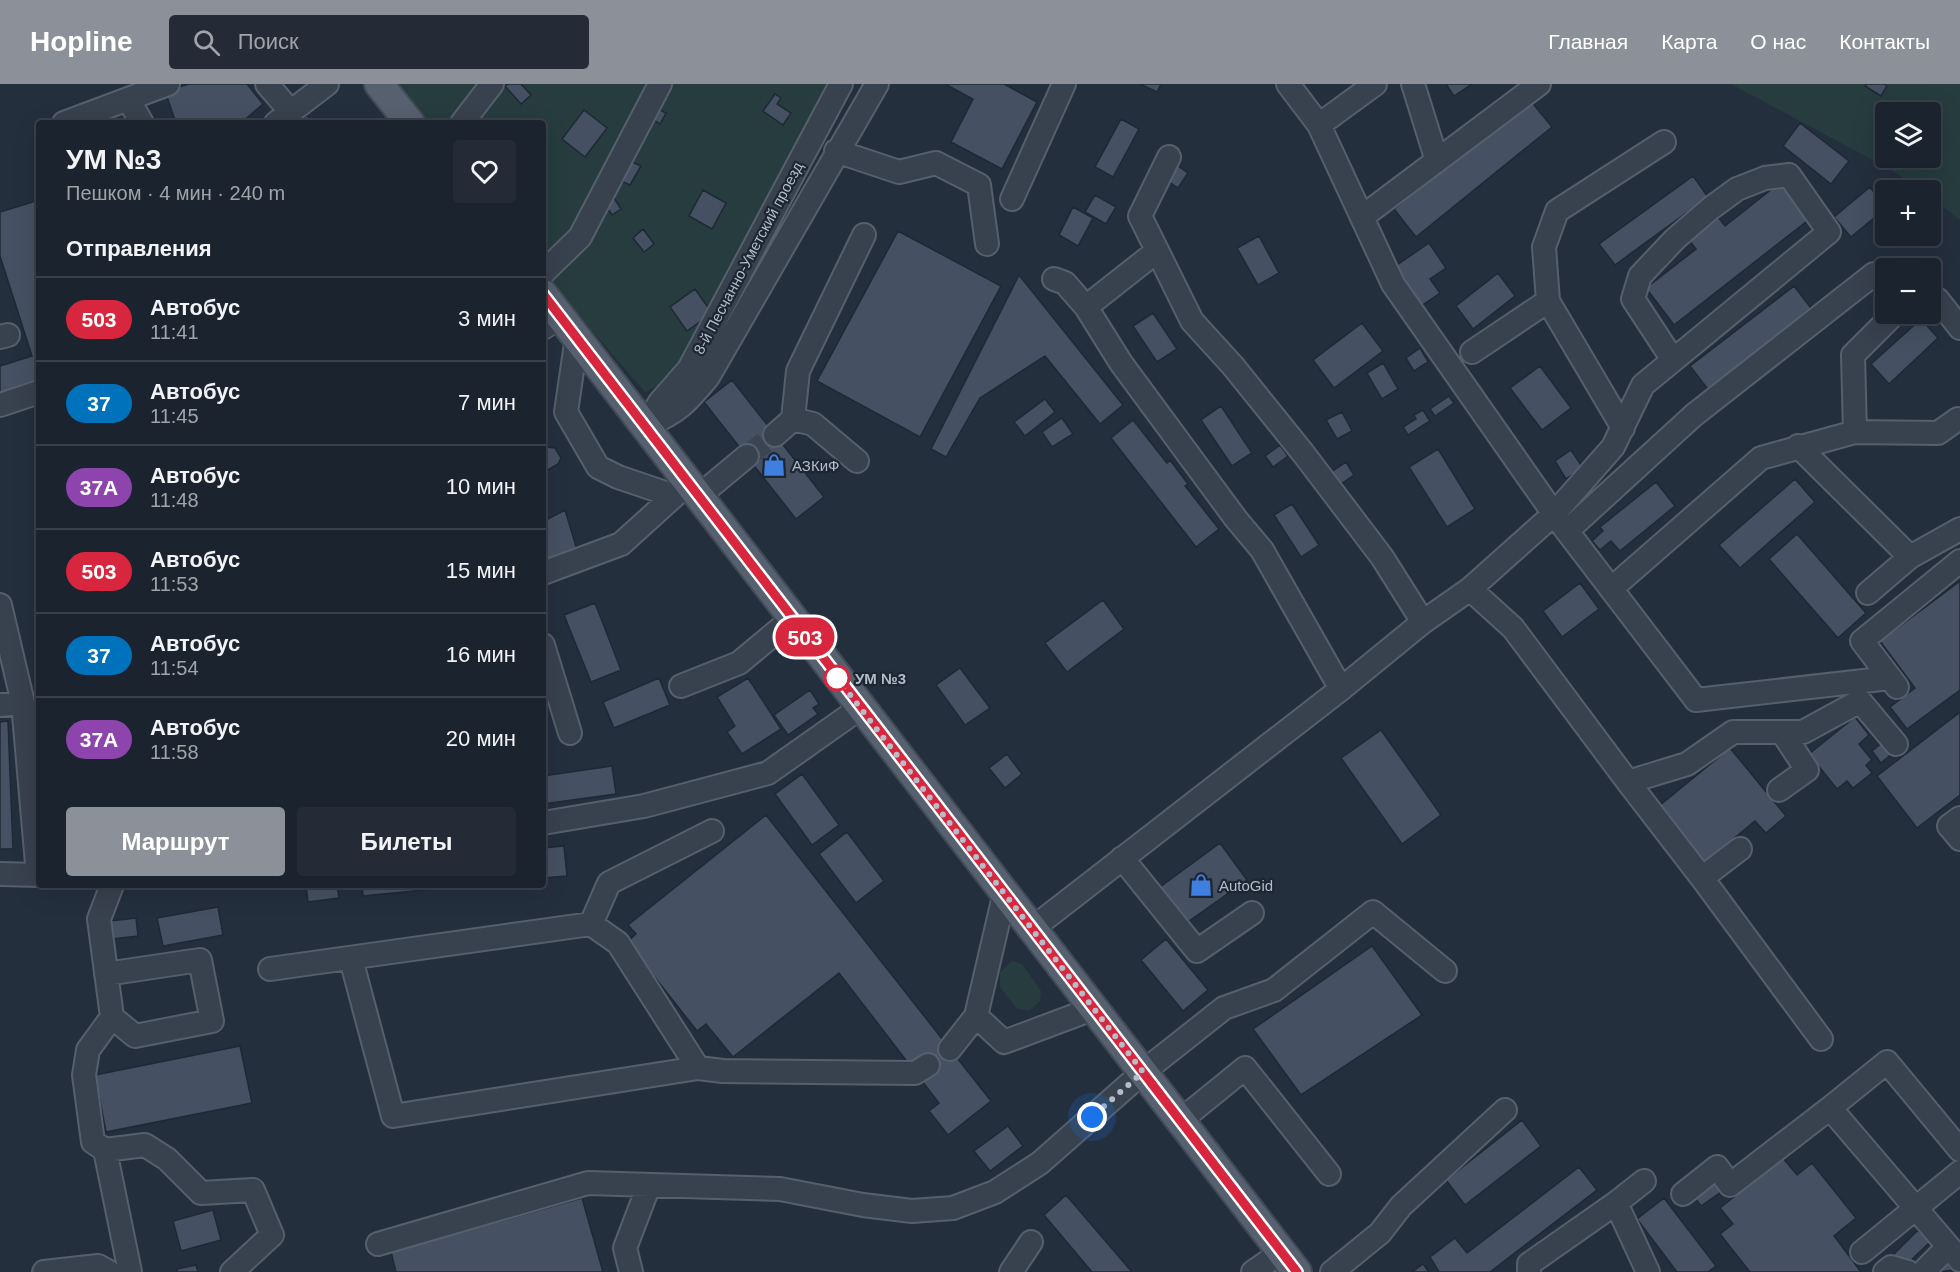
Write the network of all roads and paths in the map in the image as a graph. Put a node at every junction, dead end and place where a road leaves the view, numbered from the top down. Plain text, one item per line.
1 (168, 84) edge
2 (267, 84) edge
3 (379, 84) edge
4 (492, 84) edge
5 (660, 84) edge
6 (841, 84) edge
7 (877, 84) edge
8 (1064, 84) edge
9 (1288, 84) edge
10 (1375, 84) edge
11 (1413, 84) edge
12 (1539, 84) edge
13 (315, 88) edge
14 (128, 99) junction
15 (283, 117) edge
16 (72, 120) edge
17 (140, 120) edge
18 (408, 120) edge
19 (464, 120) edge
20 (1319, 125) junction
21 (1664, 142) dead end
22 (836, 151) junction
23 (1169, 157) dead end
24 (1437, 161) junction
25 (1012, 198) dead end
26 (1362, 218) junction
27 (864, 235) dead end
28 (987, 244) dead end
29 (1157, 251) junction
30 (546, 270) edge
31 (1874, 274) dead end
32 (1054, 279) dead end
33 (546, 300) edge
34 (1548, 300) junction
35 (1941, 304) edge
36 (1086, 307) junction
37 (1884, 324) edge
38 (560, 327) edge
39 (1960, 328) edge
40 (1472, 352) dead end
41 (1673, 360) junction
42 (36, 393) edge
43 (0, 405) edge
44 (793, 419) junction
45 (1958, 419) dead end
46 (646, 425) junction
47 (1623, 428) junction
48 (1855, 432) junction
49 (775, 435) tunnel mouth
50 (1798, 446) junction
51 (747, 456) tunnel mouth
52 (856, 461) dead end
53 (688, 491) junction
54 (1560, 523) junction
55 (1960, 529) edge
56 (1910, 557) junction
57 (1960, 561) edge
58 (546, 572) edge
59 (1470, 589) junction
60 (1611, 589) junction
61 (1868, 593) dead end
62 (0, 605) edge
63 (792, 619) junction
64 (1424, 622) junction
65 (546, 655) edge
66 (681, 686) dead end
67 (1341, 689) junction
68 (23, 703) junction
69 (0, 705) edge
70 (860, 708) junction
71 (1782, 732) junction
72 (570, 733) dead end
73 (1896, 744) dead end
74 (1628, 782) junction
75 (1779, 790) dead end
76 (1960, 818) edge
77 (546, 822) edge
78 (712, 831) dead end
79 (1960, 840) edge
80 (36, 843) edge
81 (1740, 849) dead end
82 (1122, 858) junction
83 (0, 874) edge
84 (36, 875) edge
85 (1702, 878) junction
86 (111, 888) edge
87 (1005, 892) junction
88 (1252, 913) dead end
89 (591, 924) junction
90 (1033, 928) junction
91 (351, 959) junction
92 (270, 969) dead end
93 (1445, 971) dead end
94 (106, 974) junction
95 (1095, 1008) junction
96 (112, 1017) junction
97 (975, 1017) junction
98 (1821, 1039) dead end
99 (950, 1049) dead end
100 (928, 1065) dead end
101 (698, 1068) junction
102 (1143, 1072) junction
103 (1830, 1108) junction
104 (1505, 1110) dead end
105 (1181, 1120) junction
106 (105, 1150) junction
107 (1960, 1150) edge
108 (1960, 1172) edge
109 (1329, 1174) dead end
110 (1644, 1181) dead end
111 (649, 1185) junction
112 (1683, 1194) dead end
113 (1616, 1203) junction
114 (1916, 1210) junction
115 (1031, 1242) dead end
116 (378, 1245) dead end
117 (1862, 1252) dead end
118 (1954, 1254) edge
119 (1290, 1262) edge
120 (44, 1272) edge
121 (109, 1272) edge
122 (130, 1272) edge
123 (232, 1272) edge
124 (631, 1272) edge
125 (1011, 1272) edge
126 (1253, 1272) edge
127 (1332, 1272) edge
128 (1529, 1272) edge
129 (1647, 1272) edge
130 (1885, 1272) edge
131 (1908, 1272) edge
132 (1923, 1272) edge

1 - 14 street
2 - 15 street
3 - 18 main road
4 - 19 street
5 - 30 street
6 - 46 street, 8-й Песчанно-Уметский проезд
7 - 22 street
8 - 25 street
9 - 20 street
10 - 20 street
11 - 24 street
12 - 24 street
13 - 15 street
14 - 16 street
14 - 17 street
20 - 26 street
21 - 34 street
22 - 28 street
22 - 46 street
23 - 29 street
24 - 26 street
26 - 54 street
27 - 44 street
29 - 36 street
29 - 64 street
31 - 54 street
32 - 36 street
33 - 38 main road
34 - 40 street
34 - 47 street
35 - 39 street
36 - 67 street
37 - 48 street
38 - 46 main road
38 - 53 street
41 - 41 street
41 - 47 street
42 - 43 street
44 - 49 street
44 - 52 street
45 - 48 street
46 - 53 main road
47 - 54 street
48 - 50 street
50 - 56 street
50 - 60 street
51 - 53 street
53 - 58 street
53 - 63 main road
54 - 59 street
54 - 60 street
55 - 56 street
56 - 61 street
57 - 60 street
59 - 64 street
59 - 74 street
62 - 68 street
63 - 66 street
63 - 70 main road
64 - 67 street
65 - 72 street
67 - 82 street
68 - 69 street
68 - 80 street
70 - 77 street
70 - 87 main road
71 - 73 street
71 - 74 street
71 - 75 street
74 - 85 street
76 - 79 street
78 - 89 street
81 - 85 street
82 - 88 street
82 - 90 street
83 - 84 street
85 - 98 street
86 - 94 street
87 - 90 main road
87 - 97 street
89 - 91 street
89 - 101 street
90 - 95 main road
91 - 92 street
91 - 101 street
93 - 102 street
94 - 96 street
94 - 96 street
95 - 97 street
95 - 102 main road
96 - 106 street
97 - 99 street
100 - 101 street
102 - 105 main road
102 - 111 street
103 - 107 street
103 - 112 street
103 - 114 street
104 - 127 street
105 - 109 street
105 - 119 main road
106 - 122 street
106 - 123 street
108 - 114 street
110 - 113 street
111 - 116 street
111 - 124 street
113 - 128 street
113 - 129 street
114 - 117 street
114 - 118 street
115 - 125 street
118 - 132 street
119 - 126 street
120 - 121 street
130 - 131 street

